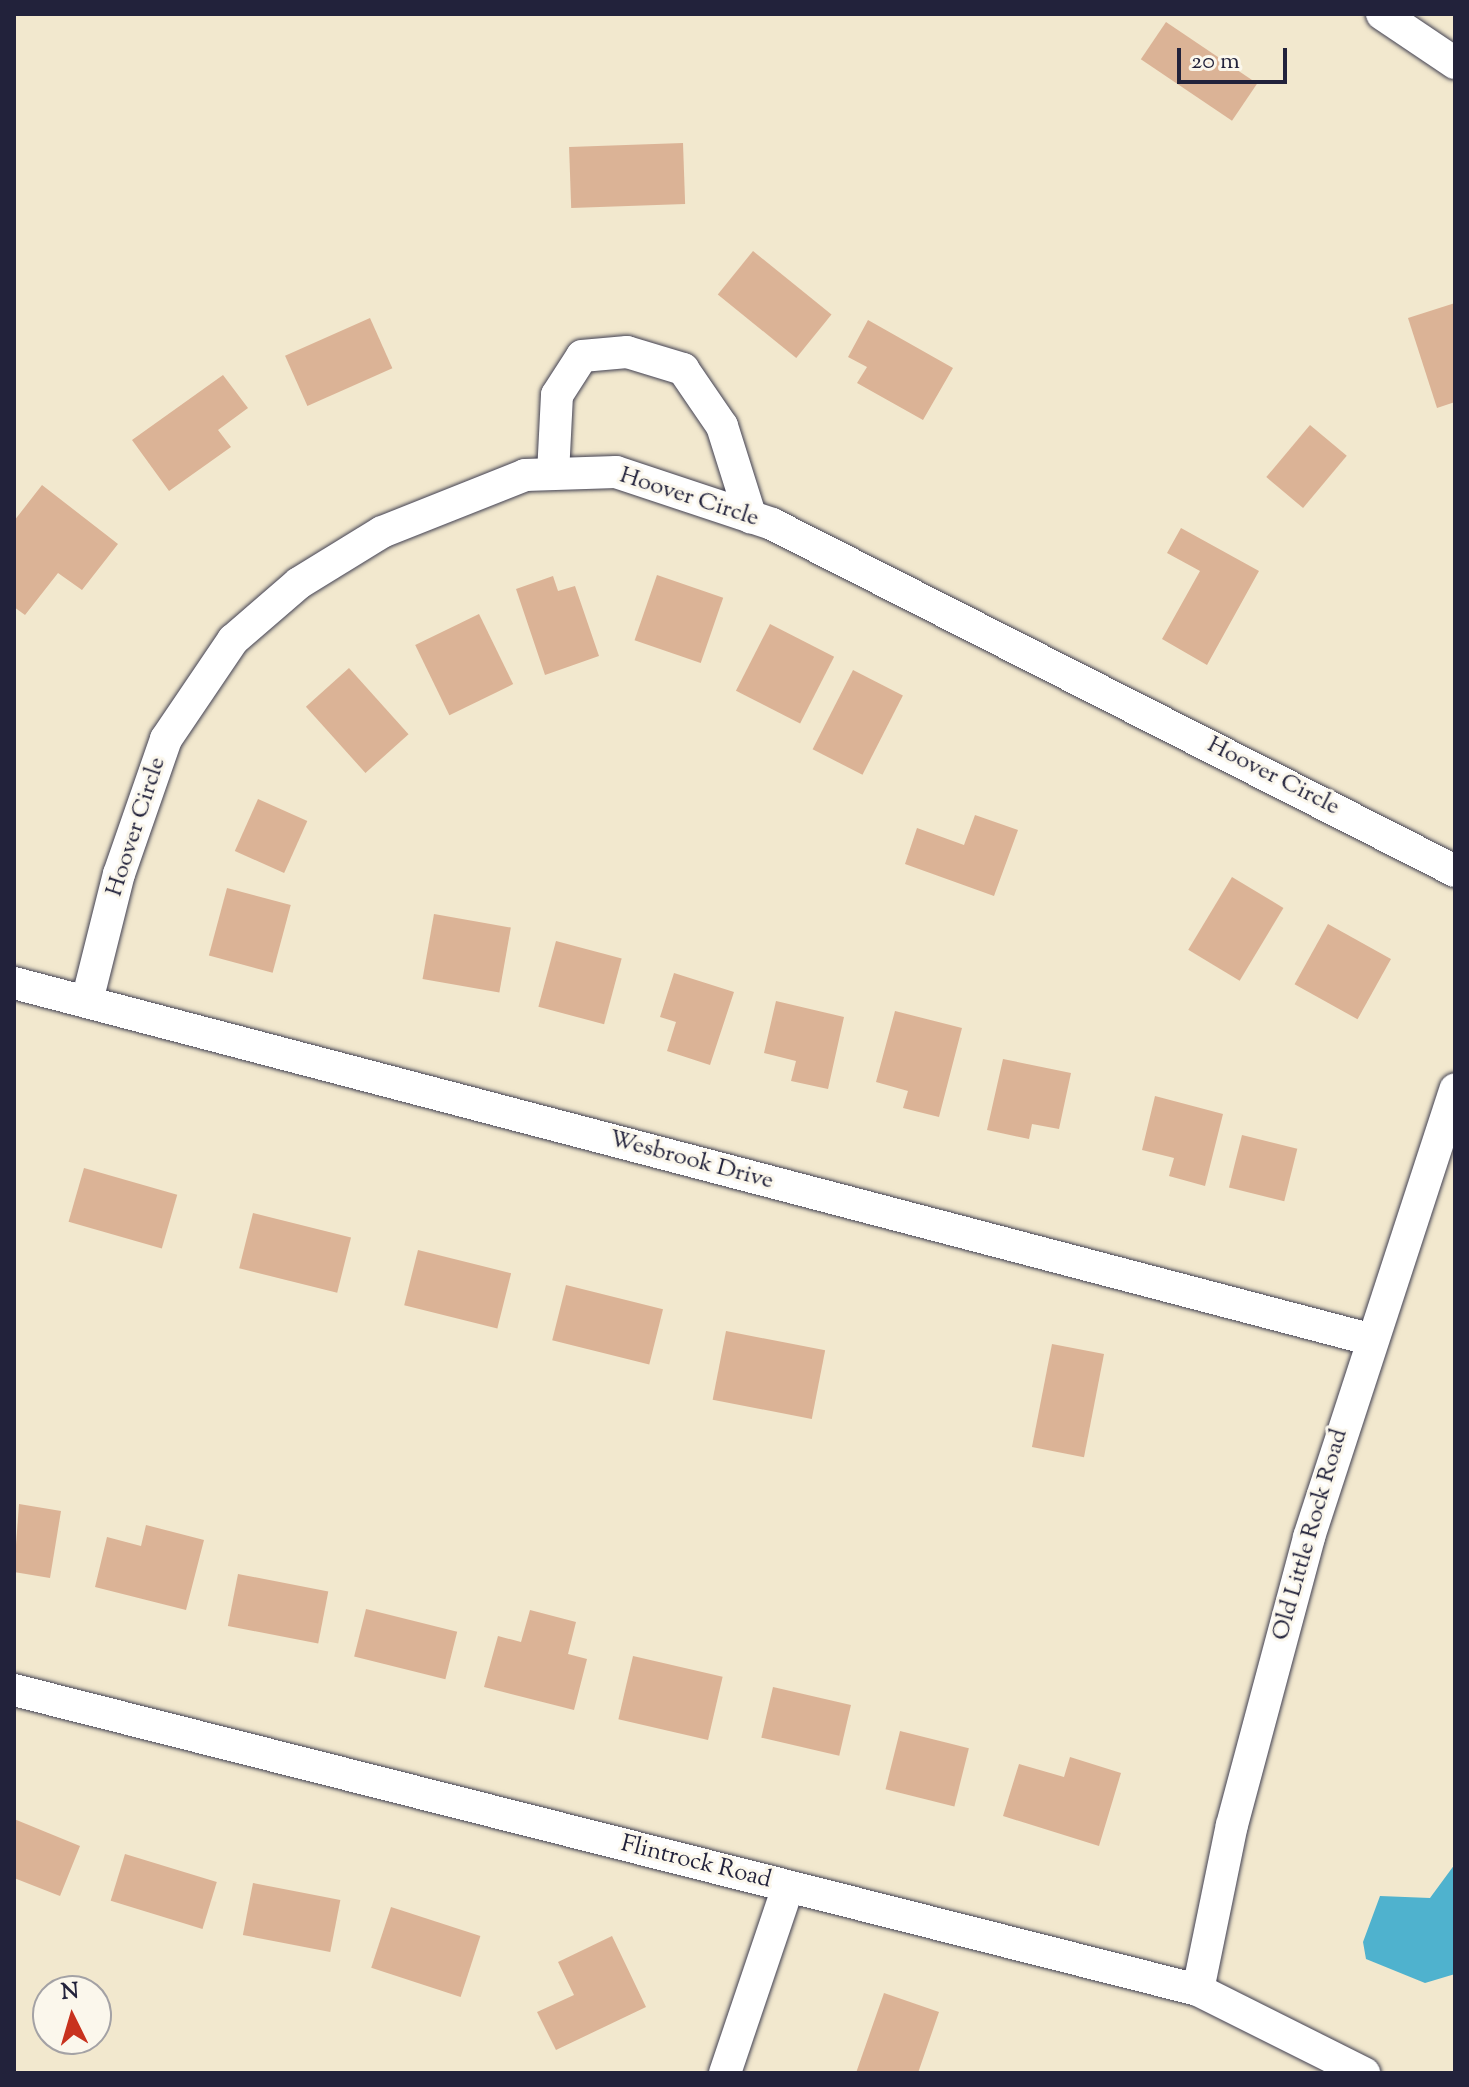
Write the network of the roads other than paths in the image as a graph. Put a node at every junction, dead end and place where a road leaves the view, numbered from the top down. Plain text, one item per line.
1 (1382, 14) edge
2 (1455, 63) edge
3 (553, 474) junction
4 (751, 518) junction
5 (1455, 871) edge
6 (14, 983) edge
7 (87, 1001) junction
8 (1455, 1089) edge
9 (1369, 1339) junction
10 (14, 1690) edge
11 (788, 1887) junction
12 (1198, 1990) junction
13 (725, 2073) edge
14 (1364, 2073) edge

1 - 2 street
3 - 4 street, Hoover Circle
3 - 4 street
3 - 7 street, Hoover Circle
4 - 5 street, Hoover Circle
6 - 7 street, Wesbrook Drive
7 - 9 street, Wesbrook Drive
8 - 9 street, Old Little Rock Road
9 - 12 street, Old Little Rock Road
10 - 11 street, Flintrock Road
11 - 12 street, Flintrock Road
11 - 13 street
12 - 14 street, Flintrock Road

